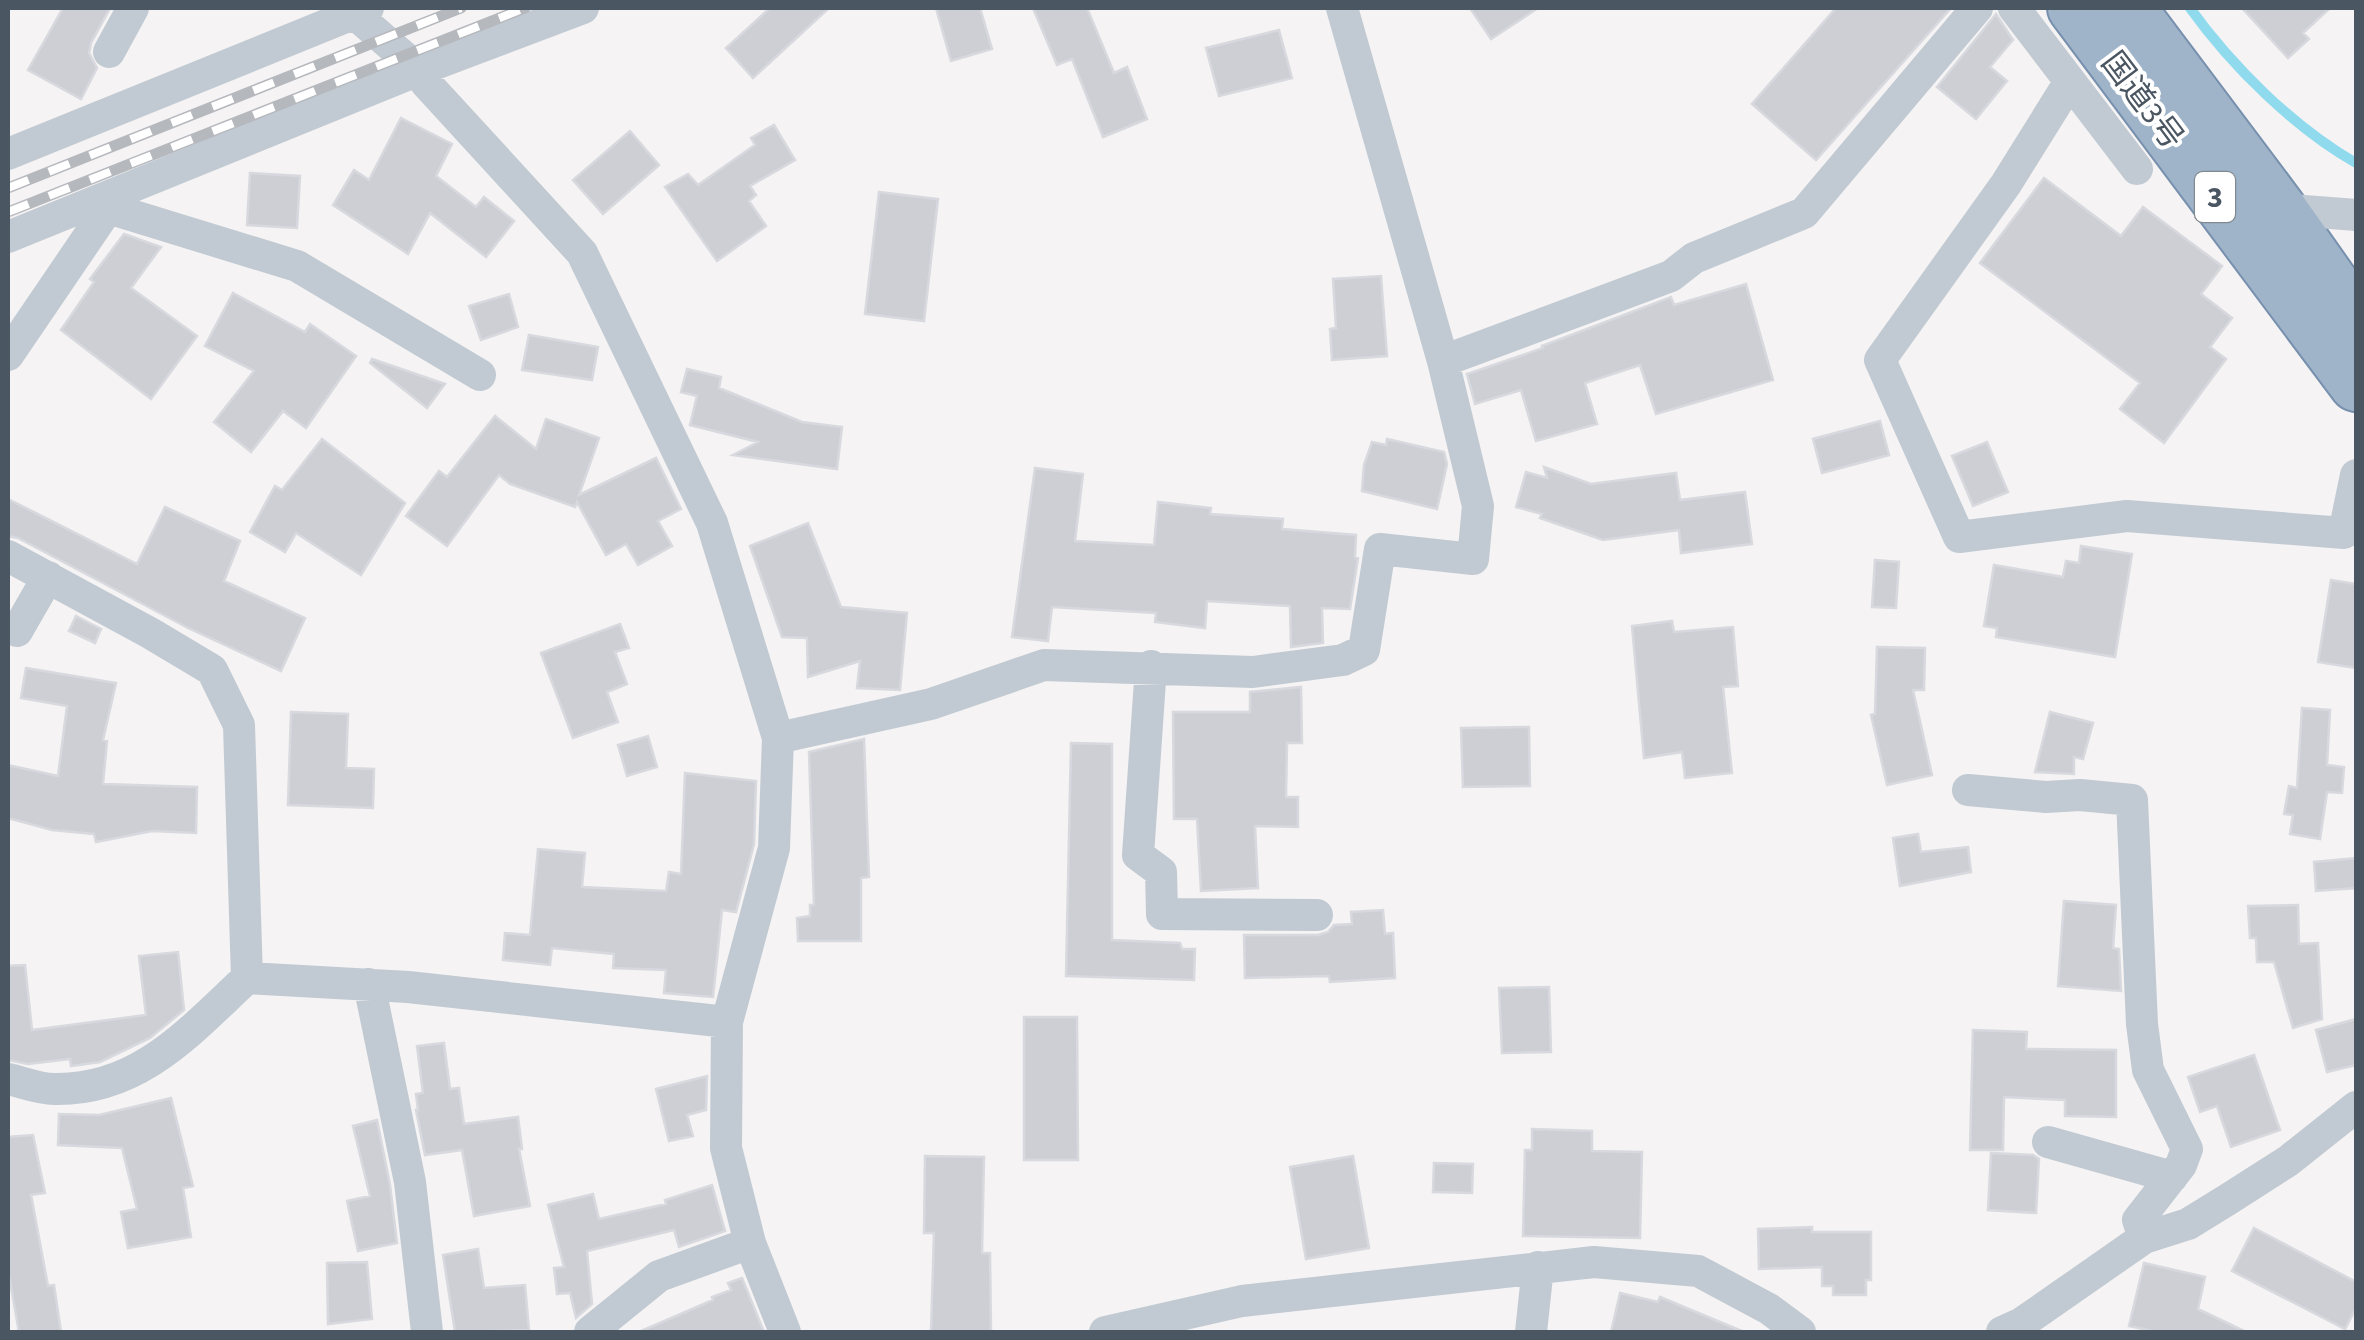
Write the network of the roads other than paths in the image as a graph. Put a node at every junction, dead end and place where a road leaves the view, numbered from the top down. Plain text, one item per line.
1 (133, 8) edge
2 (583, 8) edge
3 (1342, 8) edge
4 (1977, 8) edge
5 (2014, 8) edge
6 (2074, 8) edge
7 (2128, 8) edge
8 (358, 9) edge
9 (109, 52) dead end
10 (419, 70) junction
11 (2069, 84) junction
12 (8, 154) edge
13 (2137, 169) dead end
14 (2280, 209) junction
15 (2356, 215) edge
16 (8, 237) edge
17 (2356, 317) edge
18 (8, 355) edge
19 (1443, 362) junction
20 (480, 374) dead end
21 (2356, 385) edge
22 (2356, 475) edge
23 (8, 556) edge
24 (48, 577) junction
25 (17, 631) dead end
26 (1151, 666) junction
27 (778, 738) junction
28 (1968, 790) dead end
29 (1318, 915) dead end
30 (247, 978) junction
31 (369, 984) junction
32 (727, 1022) junction
33 (8, 1079) edge
34 (2356, 1107) edge
35 (2048, 1142) dead end
36 (2172, 1177) junction
37 (2144, 1238) junction
38 (750, 1242) junction
39 (1538, 1267) junction
40 (427, 1332) edge
41 (590, 1332) edge
42 (785, 1332) edge
43 (1105, 1332) edge
44 (1531, 1332) edge
45 (1800, 1332) edge
46 (2002, 1332) edge

1 - 9 street
2 - 10 street
3 - 19 street
4 - 19 street
5 - 11 street
6 - 21 highway, 国道3号 / 3
7 - 14 highway, 国道3号 / 3
8 - 10 street
8 - 12 street
10 - 16 street
10 - 27 street
11 - 13 street
11 - 22 street
14 - 15 street
14 - 17 highway, 国道3号 / 3
18 - 20 street
19 - 26 street
23 - 24 street
24 - 25 street
24 - 30 street
26 - 27 street
26 - 29 street
27 - 32 street
28 - 36 street
30 - 31 street
30 - 33 street
31 - 32 street
31 - 40 street
32 - 38 street
34 - 37 street
35 - 36 street
36 - 37 street
37 - 46 street
38 - 41 street
38 - 42 street
39 - 43 street
39 - 44 street
39 - 45 street

